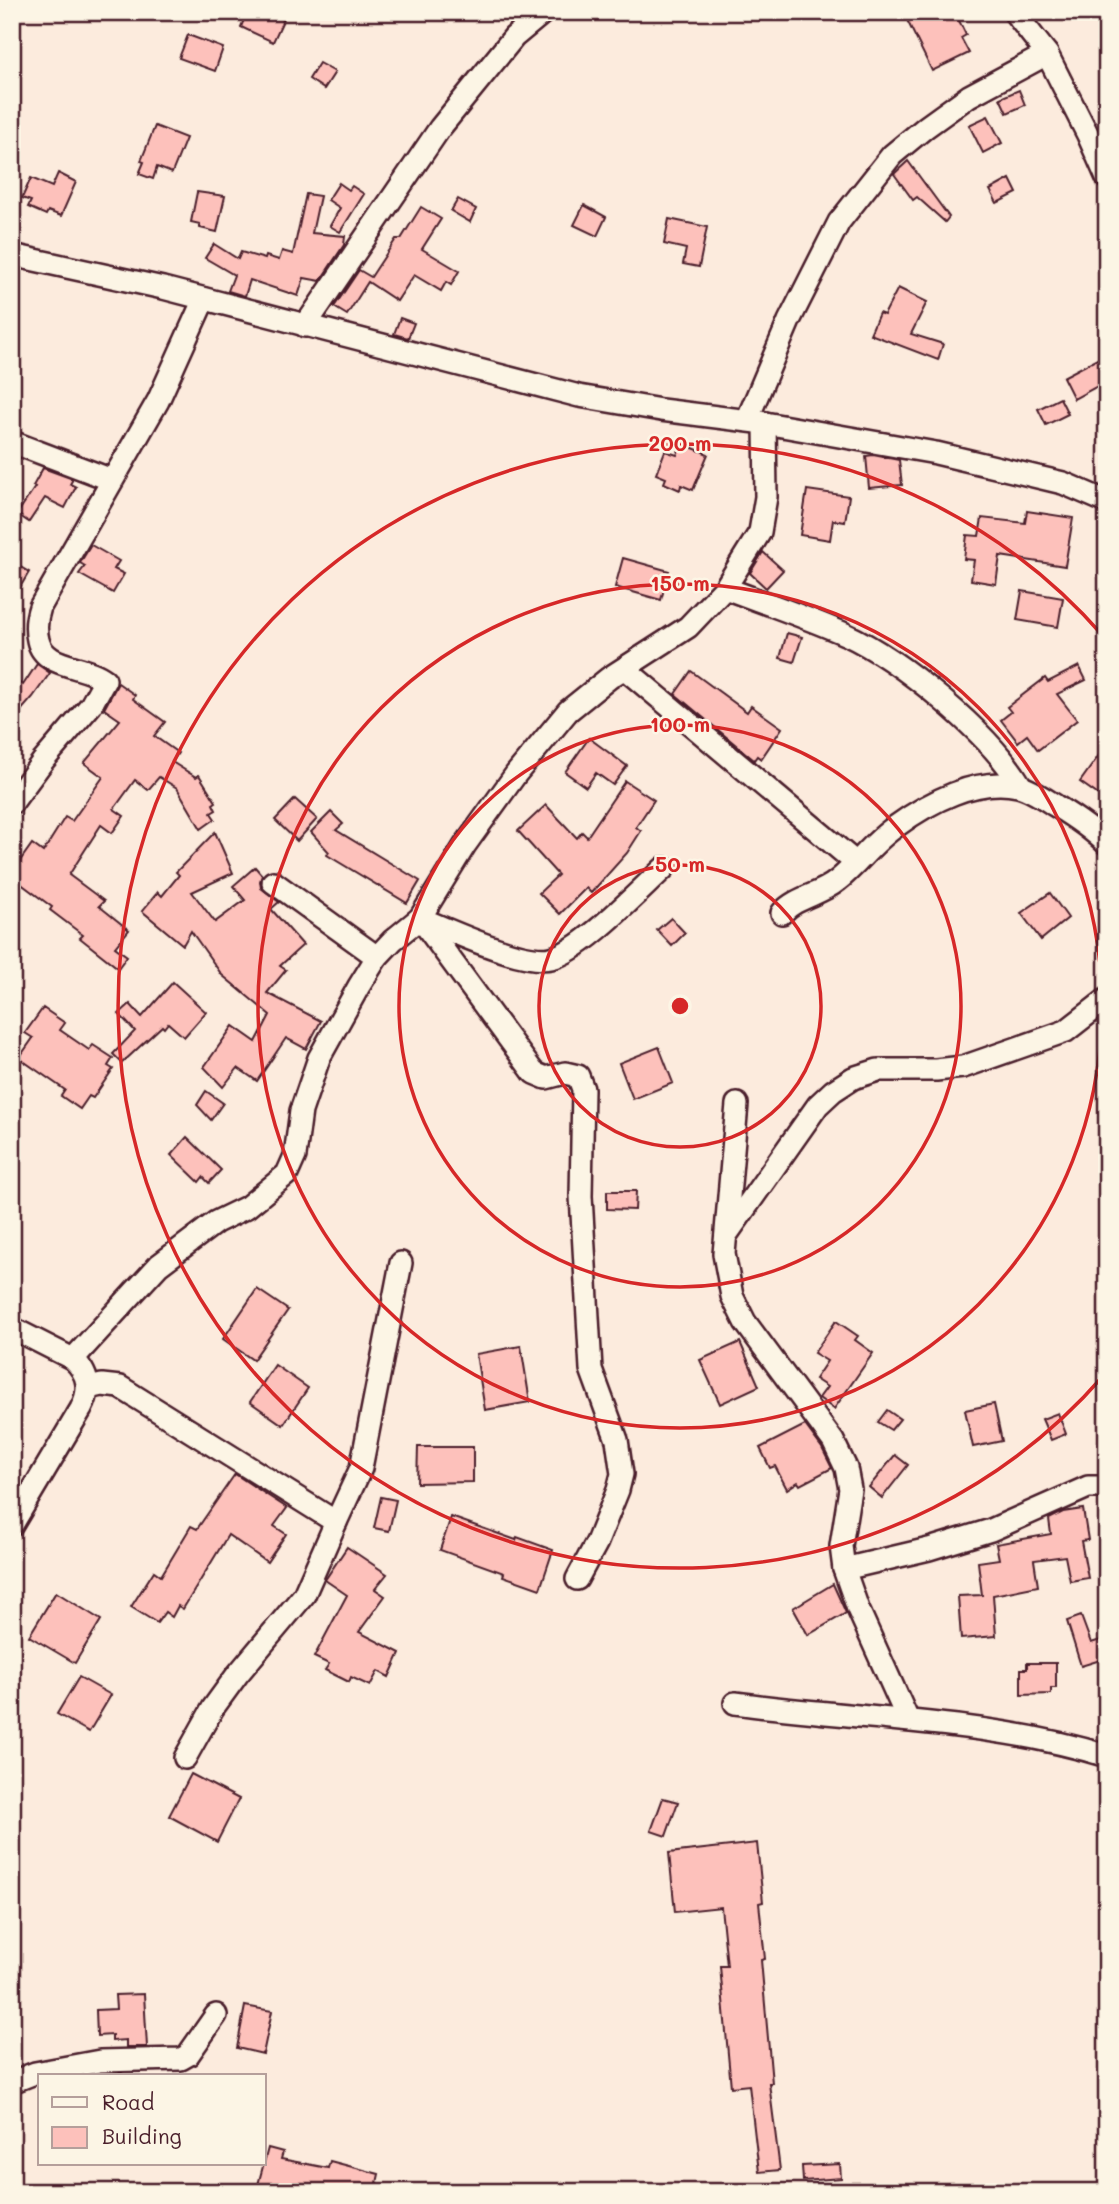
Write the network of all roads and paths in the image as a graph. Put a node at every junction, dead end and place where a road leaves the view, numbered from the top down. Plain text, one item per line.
1 (544, 12) edge
2 (1014, 12) edge
3 (1047, 54) junction
4 (1107, 178) edge
5 (12, 255) edge
6 (204, 299) junction
7 (305, 326) junction
8 (756, 421) junction
9 (12, 442) edge
10 (112, 480) junction
11 (1107, 502) edge
12 (725, 588) junction
13 (625, 669) junction
14 (1021, 786) junction
15 (12, 803) edge
16 (1107, 844) edge
17 (856, 863) junction
18 (664, 868) dead end
19 (273, 882) dead end
20 (782, 913) dead end
21 (420, 918) junction
22 (377, 957) junction
23 (1107, 999) edge
24 (737, 1104) dead end
25 (725, 1236) junction
26 (401, 1263) dead end
27 (12, 1328) edge
28 (73, 1359) junction
29 (88, 1388) junction
30 (1107, 1487) edge
31 (335, 1522) junction
32 (12, 1525) edge
33 (844, 1569) junction
34 (577, 1579) dead end
35 (735, 1703) dead end
36 (908, 1720) junction
37 (1107, 1756) edge
38 (185, 1758) dead end
39 (216, 2015) dead end
40 (12, 2082) edge

1 - 7 street
2 - 3 street
3 - 4 street
3 - 8 street
5 - 6 street
6 - 7 street
6 - 10 street
7 - 8 street
8 - 11 street
8 - 12 street
9 - 10 street
10 - 15 street
12 - 13 street
12 - 14 street
13 - 17 street
13 - 21 street
14 - 16 street
14 - 17 street
17 - 20 street
18 - 21 street
19 - 22 street
21 - 22 street
21 - 34 street
22 - 28 street
23 - 25 street
24 - 25 street
25 - 33 street
26 - 31 street
27 - 28 street
28 - 29 street
29 - 31 street
29 - 32 street
30 - 33 street
31 - 38 street
33 - 36 street
35 - 36 street
36 - 37 street
39 - 40 street

